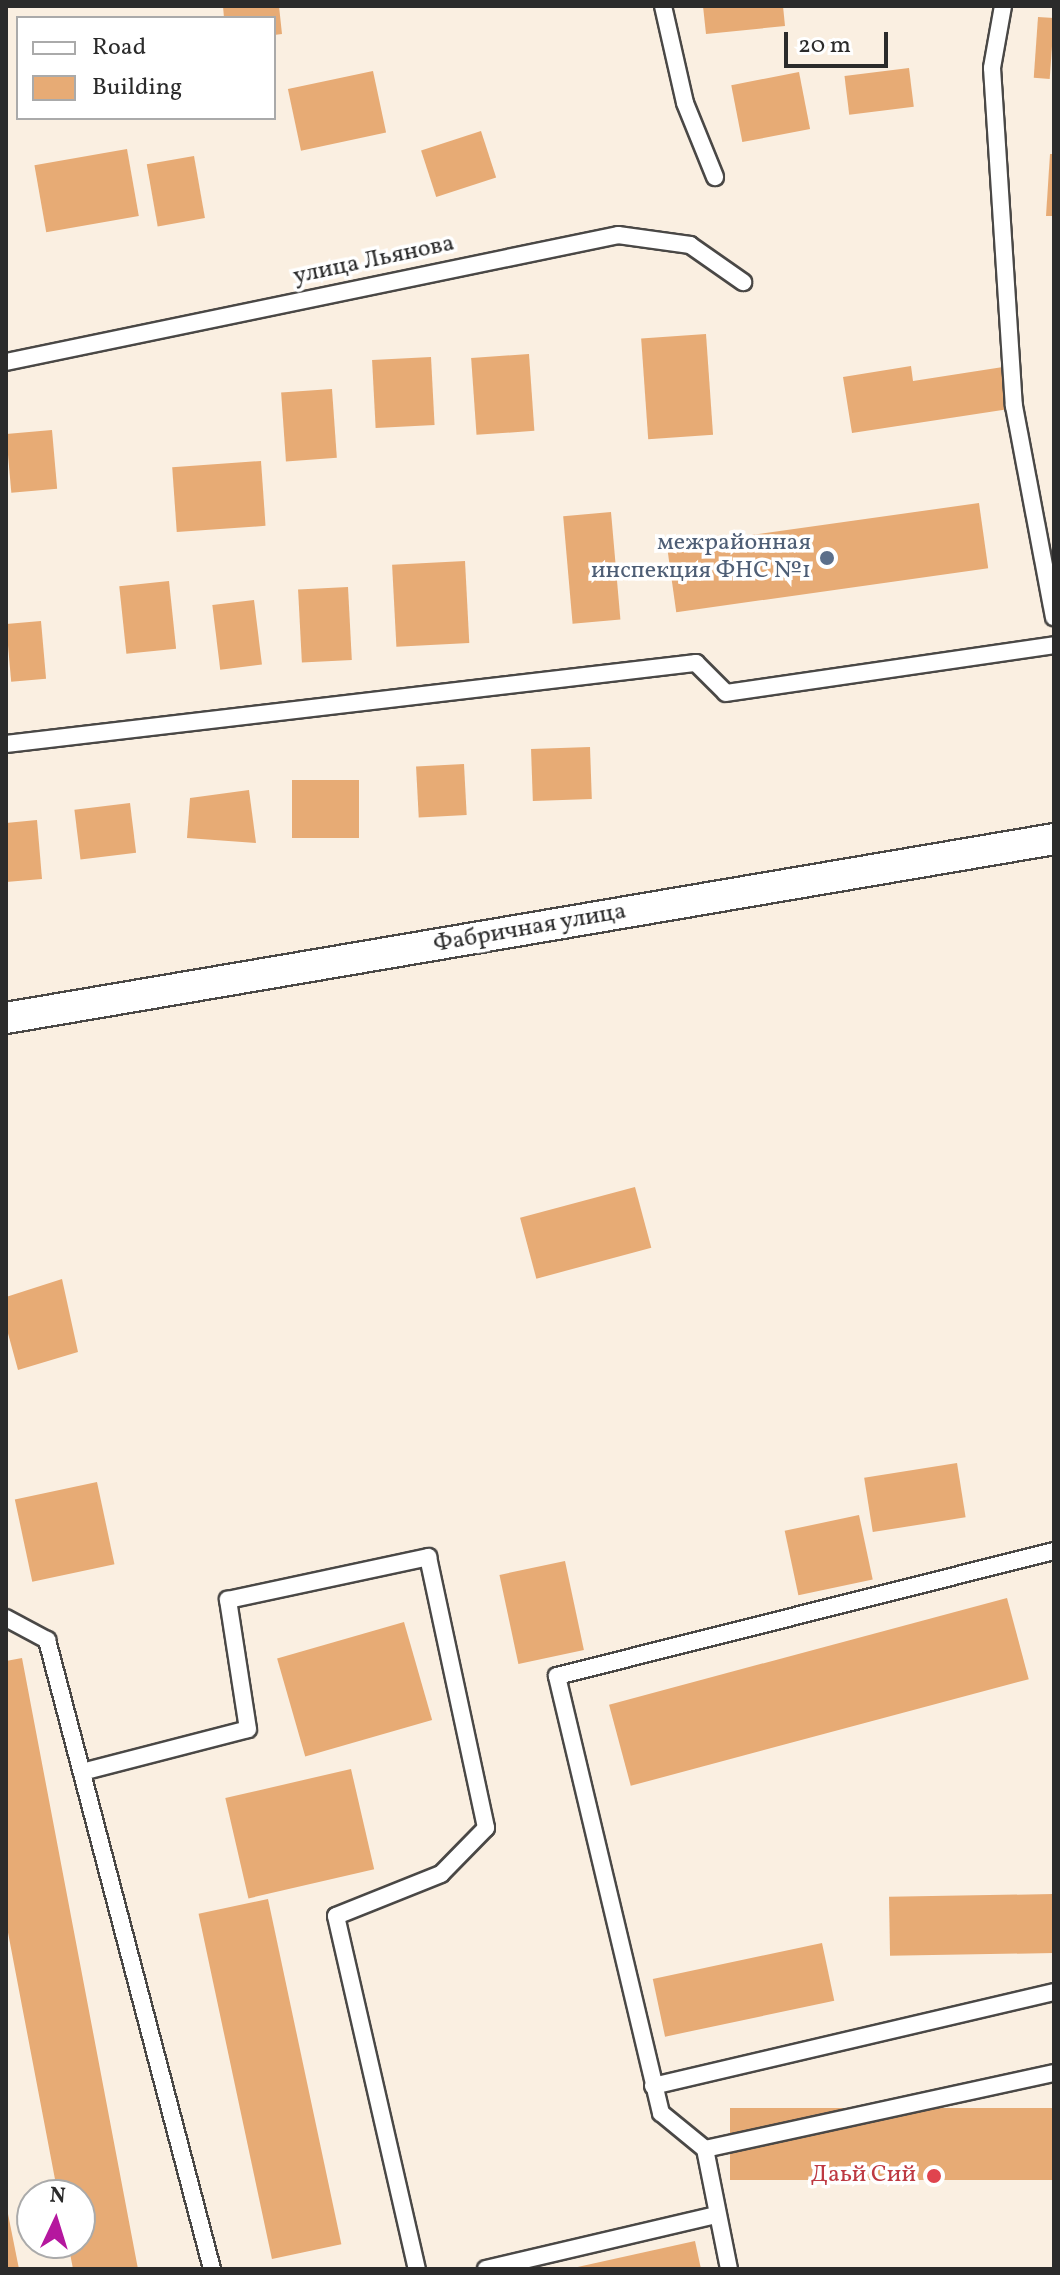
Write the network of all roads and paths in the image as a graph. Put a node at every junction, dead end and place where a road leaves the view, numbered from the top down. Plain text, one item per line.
1 (663, 6) edge
2 (1003, 6) edge
3 (715, 177) dead end
4 (743, 282) dead end
5 (6, 362) edge
6 (1054, 617) edge
7 (1054, 645) edge
8 (6, 744) edge
9 (1054, 839) edge
10 (6, 1018) edge
11 (1054, 1551) edge
12 (6, 1618) edge
13 (82, 1772) junction
14 (1054, 1992) edge
15 (1054, 2073) edge
16 (653, 2086) junction
17 (705, 2149) junction
18 (717, 2215) junction
19 (212, 2269) edge
20 (417, 2269) edge
21 (486, 2269) edge
22 (729, 2269) edge

1 - 3 lane
2 - 6 lane
4 - 5 lane, улица Льянова
7 - 8 lane
9 - 10 street, Фабричная улица
11 - 16 lane
12 - 13 lane
13 - 19 lane
13 - 20 lane
14 - 16 lane
15 - 17 lane
16 - 17 lane
17 - 18 lane
18 - 21 lane
18 - 22 lane

